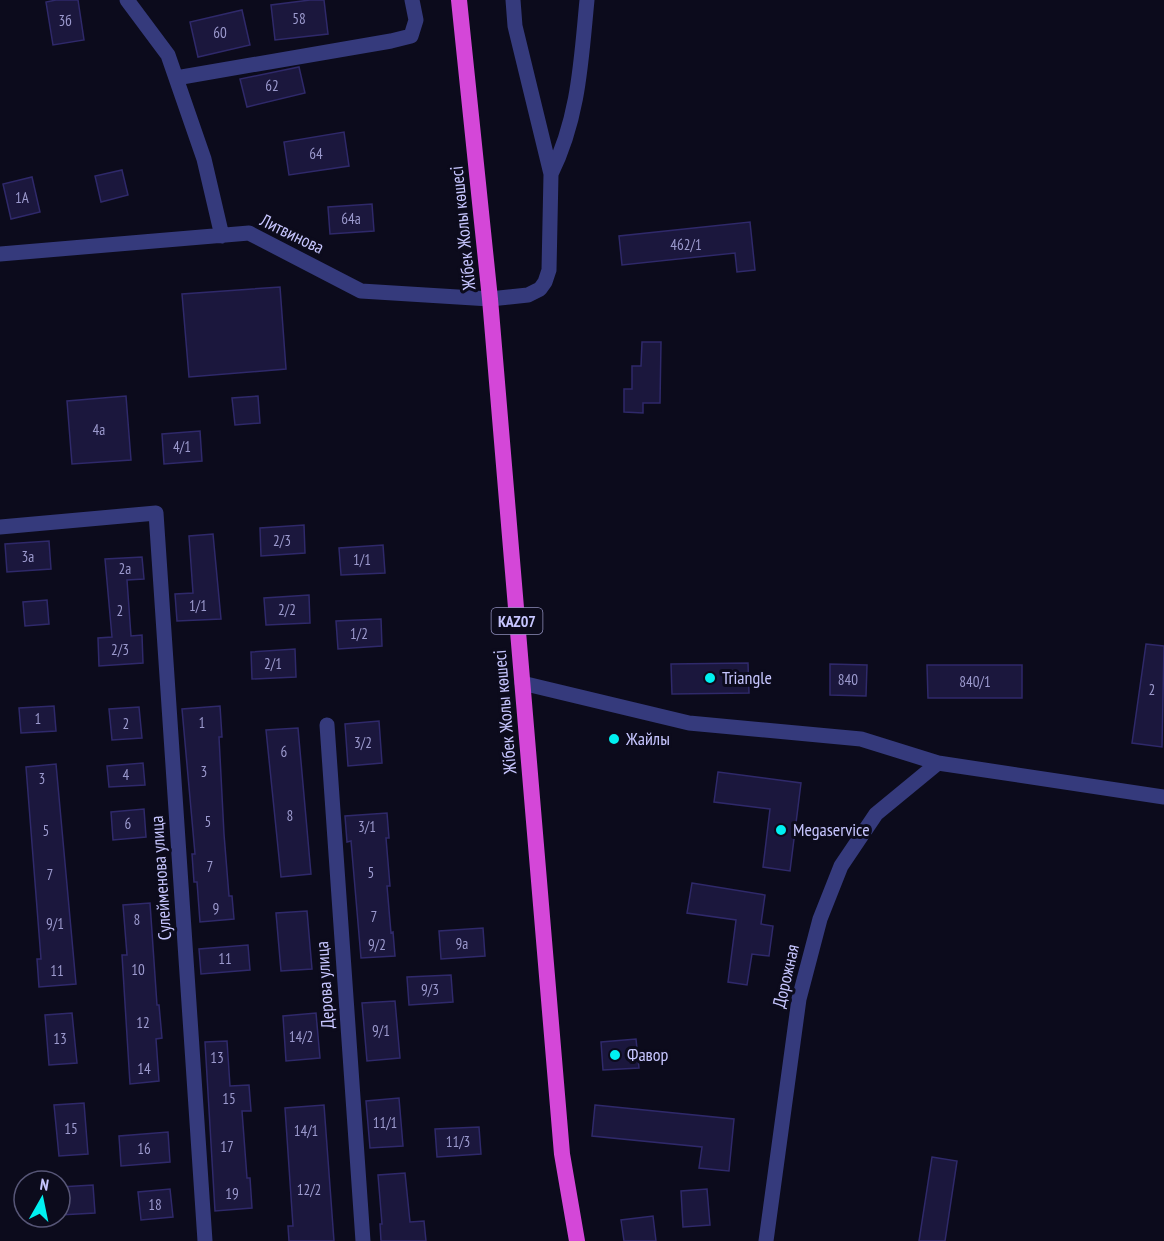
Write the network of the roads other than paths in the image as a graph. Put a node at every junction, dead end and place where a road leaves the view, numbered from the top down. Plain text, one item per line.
1 (127, 0) edge
2 (412, 0) edge
3 (459, 0) edge
4 (513, 0) edge
5 (587, 0) edge
6 (176, 78) junction
7 (551, 174) junction
8 (222, 236) junction
9 (0, 254) edge
10 (490, 300) junction
11 (0, 527) edge
12 (522, 683) junction
13 (327, 725) dead end
14 (938, 763) junction
15 (1164, 797) edge
16 (205, 1241) edge
17 (363, 1241) edge
18 (577, 1241) edge
19 (766, 1241) edge

1 - 6 street
2 - 6 street
3 - 10 highway, Жібек Жолы көшесі / KAZ07
4 - 7 street
5 - 7 street
6 - 8 street
7 - 10 street, Литвинова
8 - 9 street, Литвинова
8 - 10 street, Литвинова
10 - 12 highway, Жібек Жолы көшесі / KAZ07
11 - 16 street, Сулейменова улица
12 - 14 street
12 - 18 highway, Жібек Жолы көшесі / KAZ07
13 - 17 street, Дерова улица
14 - 15 street
14 - 19 street, Дорожная

